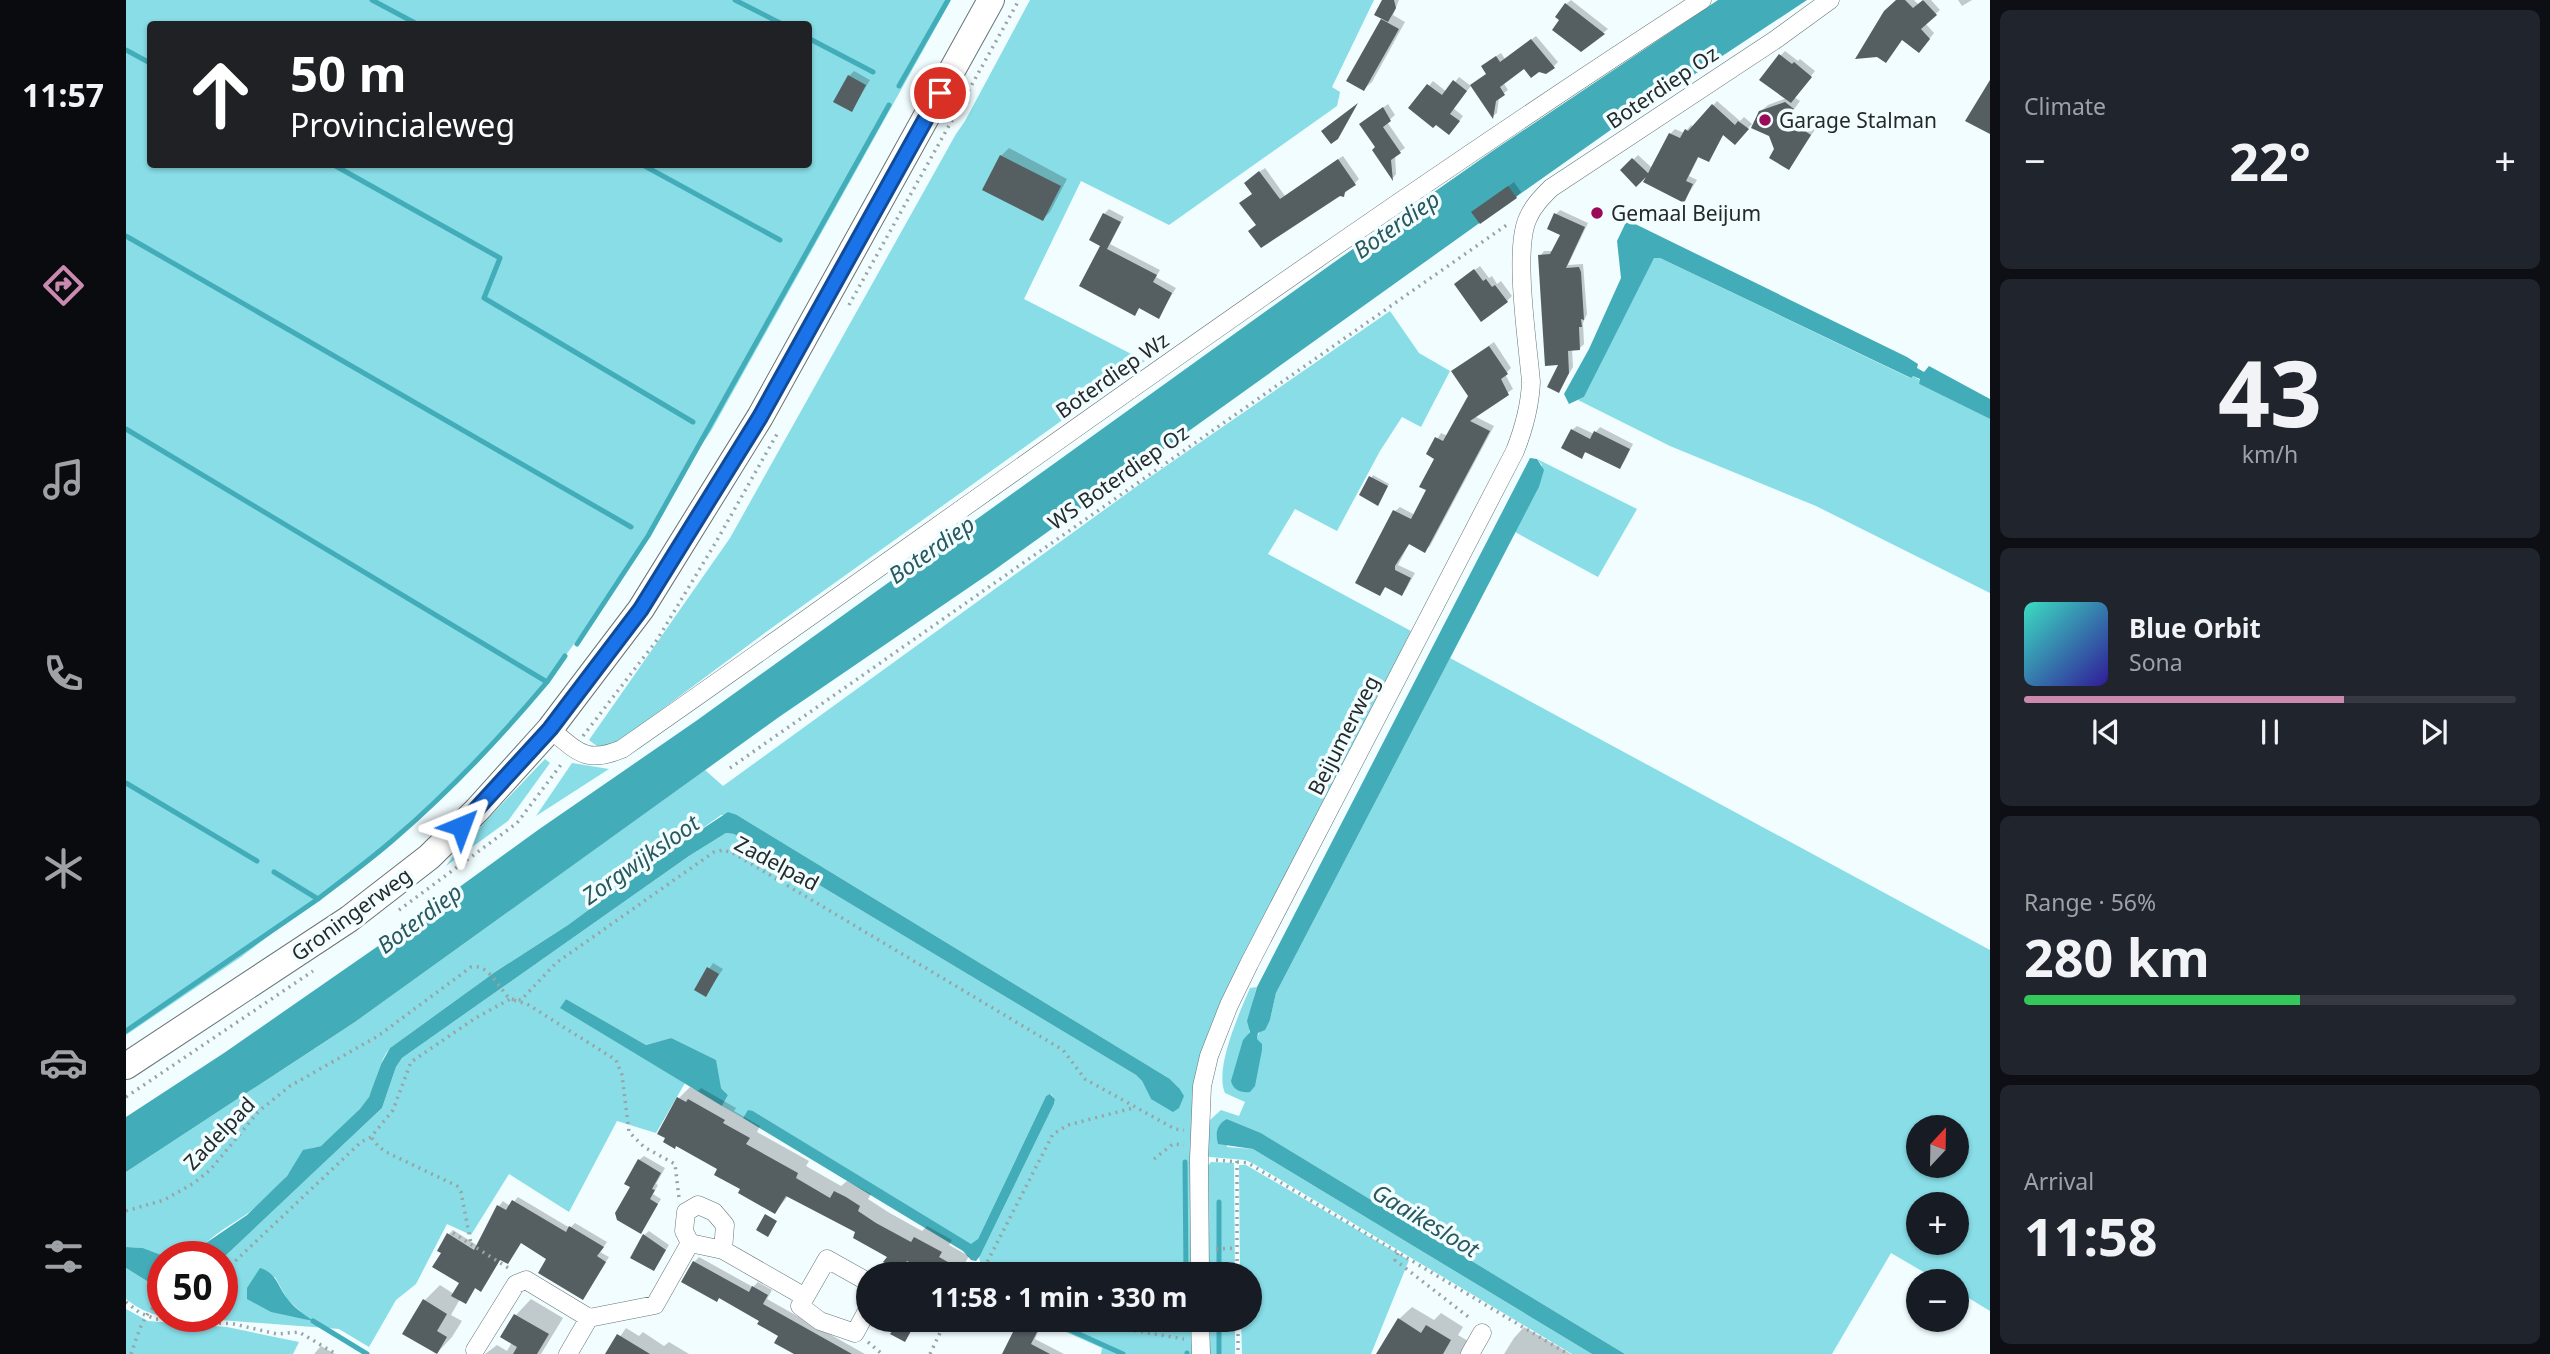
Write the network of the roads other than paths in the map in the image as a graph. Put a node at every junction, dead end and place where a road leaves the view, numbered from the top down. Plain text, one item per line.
1 (991, 0) edge
2 (1702, 0) edge
3 (1830, 0) edge
4 (1527, 220) joint
5 (550, 729) junction
6 (126, 1066) edge
7 (690, 1243) junction
8 (723, 1250) junction
9 (1200, 1262) edge
10 (856, 1275) edge
11 (805, 1297) junction
12 (589, 1318) junction
13 (856, 1331) edge
14 (1482, 1333) road end
15 (475, 1350) dead end
16 (568, 1354) edge
17 (1470, 1354) edge

1 - 5 main road, Groningerweg
2 - 5 street, Boterdiep Wz
3 - 4 street, Boterdiep Oz
4 - 9 street, Beijumerweg
5 - 6 main road, Groningerweg
7 - 8 street
7 - 8 street
7 - 12 street
8 - 11 street
10 - 11 street
11 - 13 street
12 - 15 street
12 - 16 street
14 - 17 street

